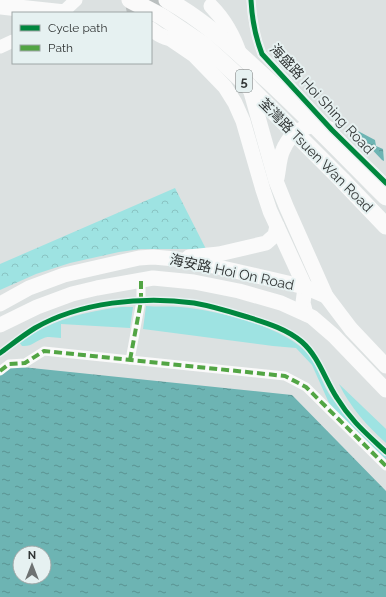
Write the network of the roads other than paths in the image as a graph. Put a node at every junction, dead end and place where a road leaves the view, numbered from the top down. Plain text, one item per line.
1 (76, 0) edge
2 (132, 0) edge
3 (167, 0) edge
4 (251, 0) edge
5 (210, 3) edge
6 (0, 6) edge
7 (56, 12) edge
8 (63, 12) edge
9 (152, 30) edge
10 (172, 40) junction
11 (12, 41) edge
12 (0, 47) edge
13 (332, 130) junction
14 (276, 180) junction
15 (386, 183) edge
16 (386, 197) edge
17 (277, 226) junction
18 (386, 226) edge
19 (176, 259) junction
20 (142, 280) junction
21 (305, 287) junction
22 (326, 296) junction
23 (0, 304) edge
24 (309, 316) junction
25 (0, 325) edge
26 (130, 360) junction
27 (386, 366) edge
28 (0, 371) edge
29 (386, 390) edge
30 (386, 466) edge

1 - 8 street
2 - 18 highway, 荃灣路 Tsuen Wan Road / 5
3 - 16 highway, 荃灣路 Tsuen Wan Road / 5
4 - 13 street, 海盛路 Hoi Shing Road
5 - 10 main road
5 - 14 main road
6 - 7 highway
9 - 10 main road
10 - 17 main road
11 - 12 street
13 - 14 main road
13 - 15 street, 海盛路 Hoi Shing Road
14 - 22 main road
17 - 19 main road
17 - 21 main road
19 - 21 main road, 海安路 Hoi On Road
19 - 23 main road, 海安路 Hoi On Road
20 - 24 main road, 海安路 Hoi On Road
20 - 25 main road, 海安路 Hoi On Road
20 - 26 street
21 - 22 main road, 海安路 Hoi On Road
21 - 24 main road
22 - 24 main road
22 - 27 main road
24 - 29 main road, 海安路 Hoi On Road
26 - 28 street
26 - 30 street

